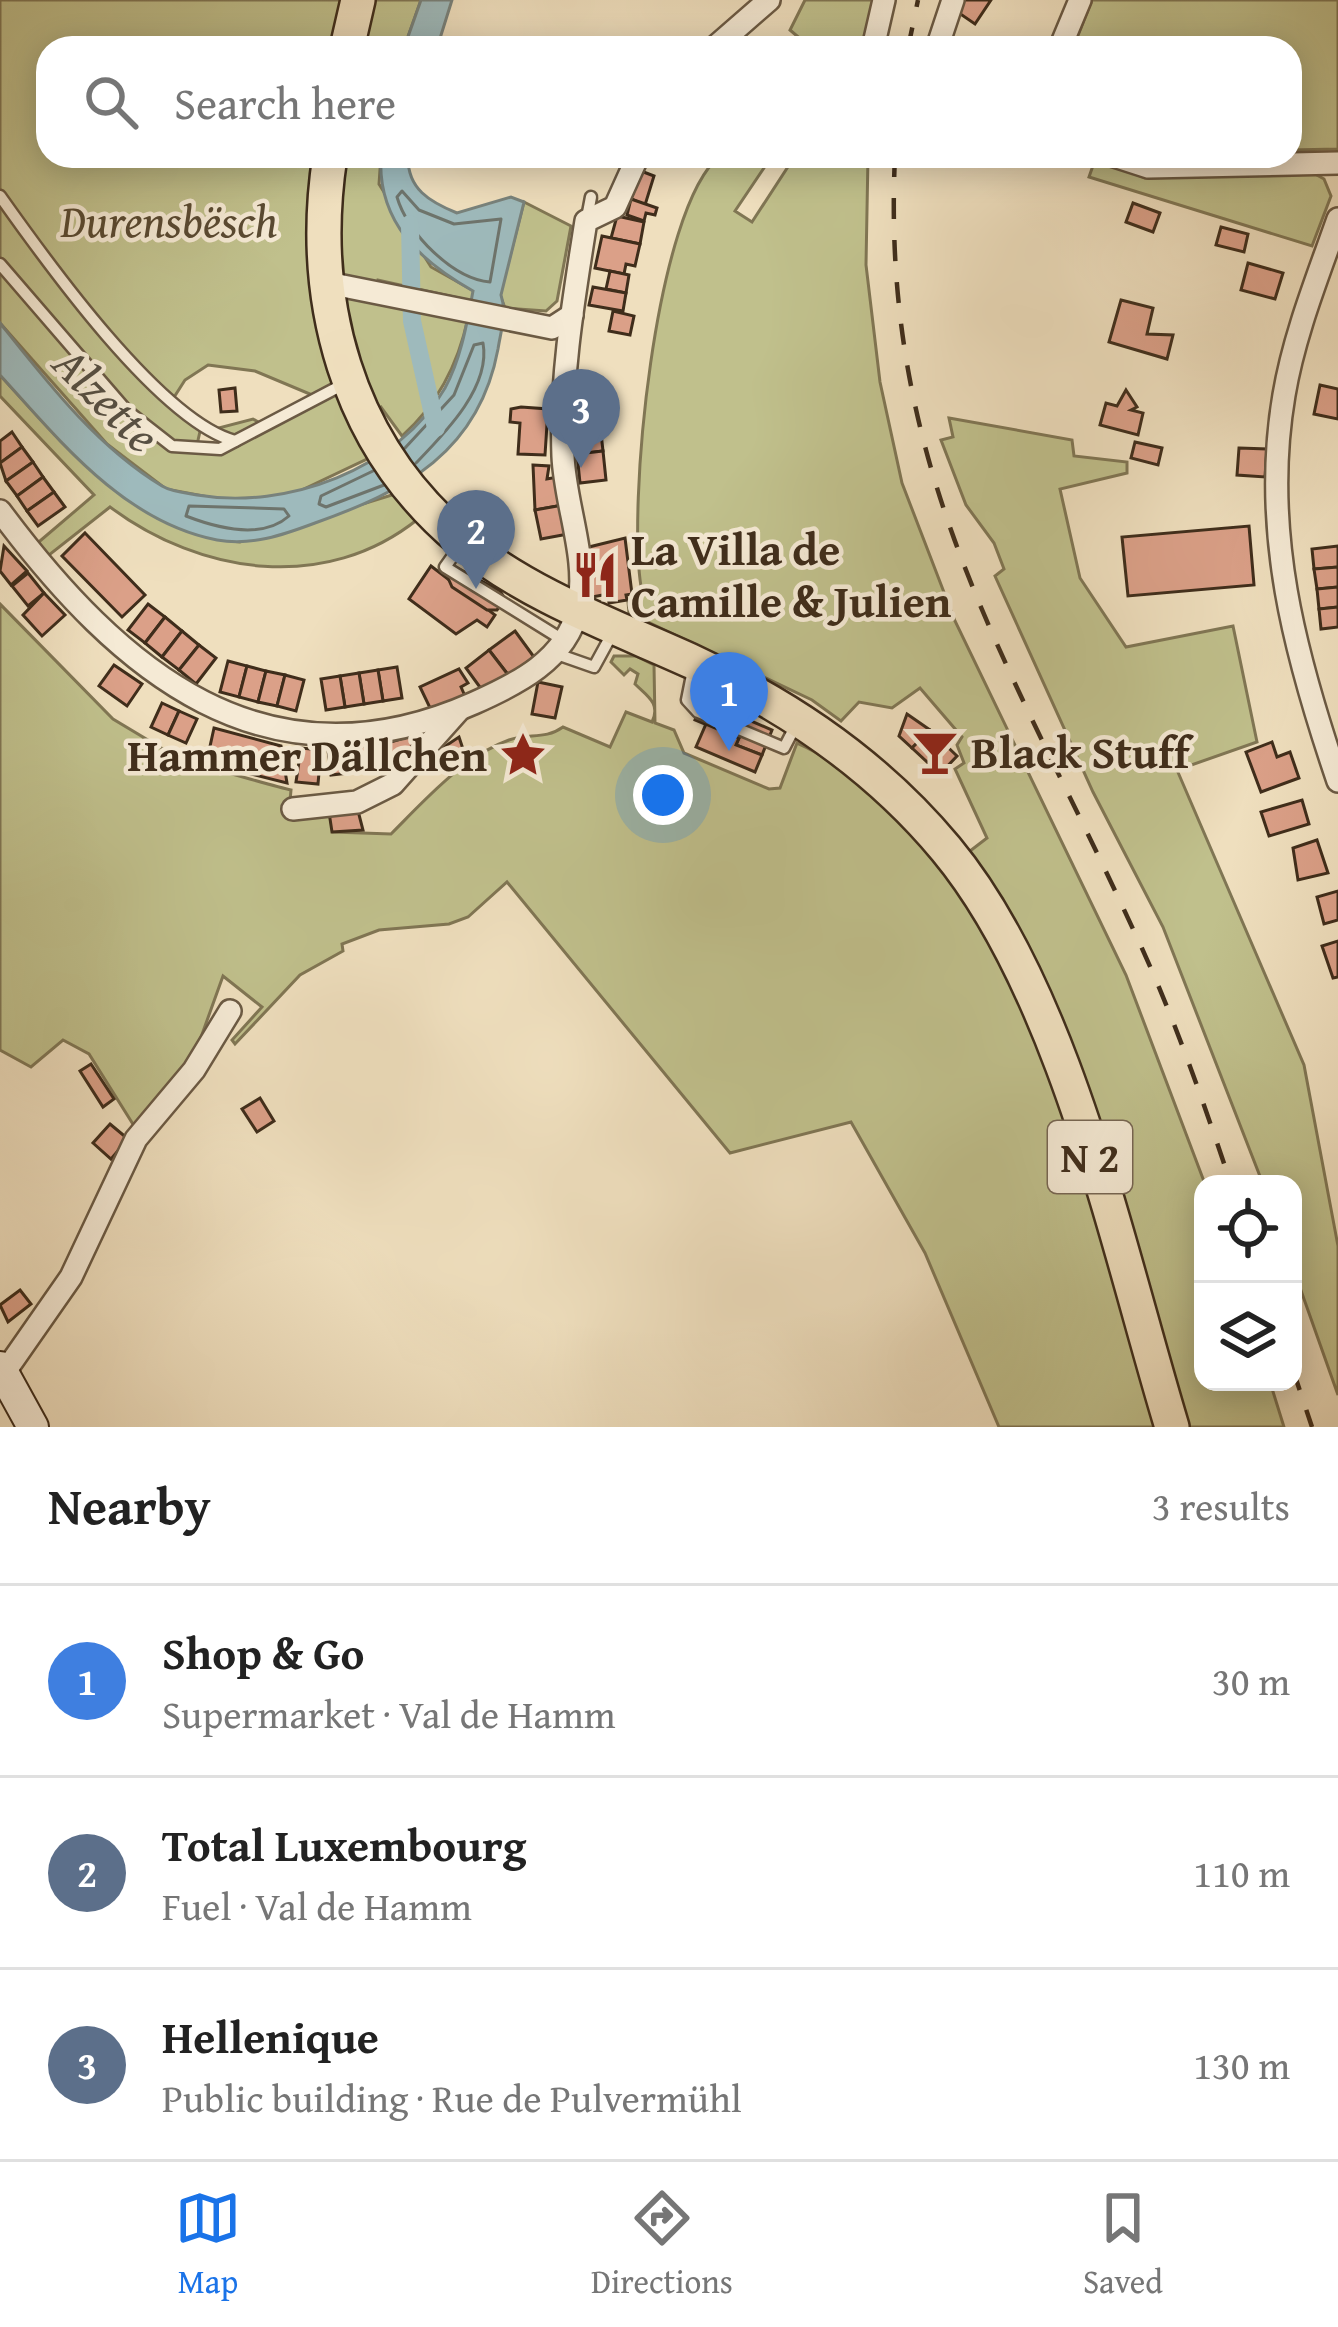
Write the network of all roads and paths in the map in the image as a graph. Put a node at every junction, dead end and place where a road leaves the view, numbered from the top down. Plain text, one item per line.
1 (358, 0) edge
2 (770, 0) edge
3 (884, 0) edge
4 (952, 0) edge
5 (1080, 0) edge
6 (350, 36) edge
7 (728, 36) edge
8 (875, 36) edge
9 (941, 36) edge
10 (1065, 36) edge
11 (1338, 163) edge
12 (1302, 164) edge
13 (328, 168) edge
14 (633, 168) edge
15 (0, 196) edge
16 (591, 197) dead end
17 (1338, 219) edge
18 (586, 221) junction
19 (0, 264) edge
20 (323, 282) junction
21 (572, 315) junction
22 (348, 382) junction
23 (236, 441) junction
24 (0, 511) edge
25 (615, 628) junction
26 (565, 634) junction
27 (459, 710) junction
28 (1334, 754) edge
29 (1338, 782) edge
30 (293, 809) dead end
31 (230, 1011) dead end
32 (2, 1370) edge
33 (33, 1427) edge
34 (1172, 1427) edge

1 - 6 main road
2 - 7 street
3 - 8 street
4 - 9 street
5 - 10 street
11 - 12 street
13 - 20 main road, N 2
14 - 18 street
15 - 23 lane
16 - 18 lane
17 - 28 street
18 - 21 street
19 - 23 lane
20 - 21 street
20 - 22 main road, N 2
21 - 26 street
22 - 23 lane
22 - 26 main road, N 2
24 - 27 street
25 - 26 main road, N 2
25 - 26 lane
25 - 34 main road, N 2
26 - 27 street
27 - 30 street
28 - 29 street
31 - 32 street
32 - 33 main road

